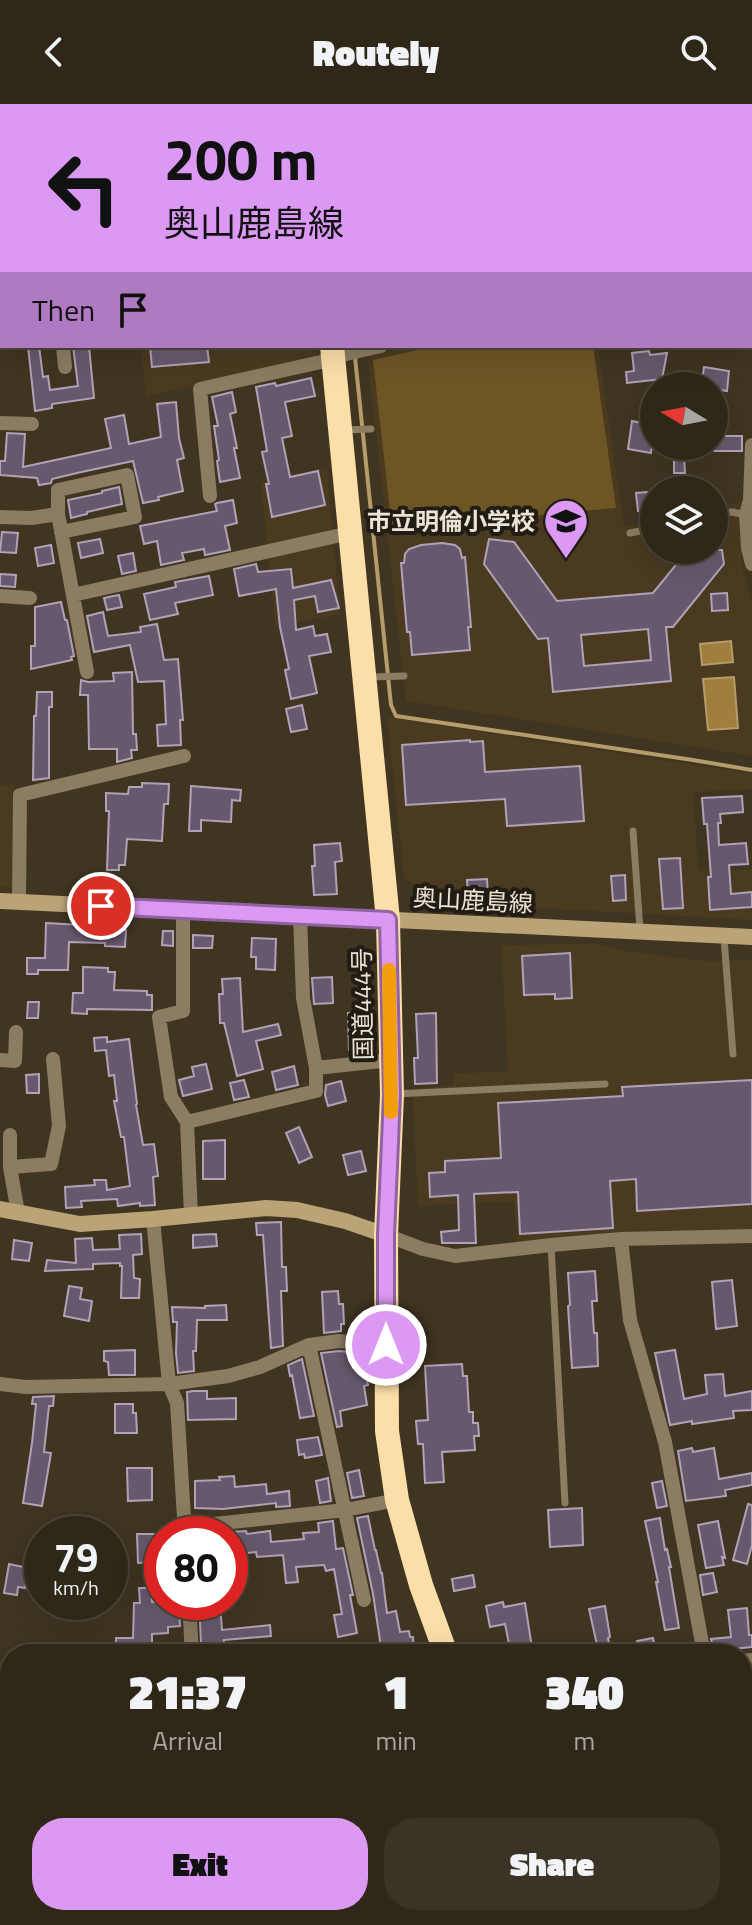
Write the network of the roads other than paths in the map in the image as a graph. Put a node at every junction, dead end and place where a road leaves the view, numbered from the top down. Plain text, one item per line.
1 (63, 348) edge
2 (372, 348) edge
3 (337, 352) edge
4 (65, 367) dead end
5 (0, 423) edge
6 (32, 424) dead end
7 (369, 429) dead end
8 (347, 430) junction
9 (752, 445) edge
10 (210, 496) dead end
11 (751, 500) edge
12 (728, 513) edge
13 (58, 514) junction
14 (746, 515) junction
15 (0, 517) edge
16 (640, 531) edge
17 (61, 532) junction
18 (350, 533) junction
19 (630, 533) dead end
20 (752, 564) edge
21 (73, 595) junction
22 (0, 596) edge
23 (30, 598) dead end
24 (87, 672) dead end
25 (404, 676) dead end
26 (372, 677) junction
27 (184, 756) dead end
28 (633, 831) dead end
29 (0, 901) edge
30 (19, 902) junction
31 (183, 911) junction
32 (300, 916) junction
33 (388, 920) junction
34 (640, 932) junction
35 (724, 936) junction
36 (752, 937) edge
37 (16, 1032) dead end
38 (733, 1054) dead end
39 (53, 1059) dead end
40 (0, 1060) edge
41 (391, 1060) junction
42 (316, 1068) junction
43 (605, 1084) dead end
44 (392, 1095) junction
45 (187, 1122) junction
46 (10, 1135) dead end
47 (10, 1167) junction
48 (0, 1209) edge
49 (18, 1213) junction
50 (191, 1216) junction
51 (153, 1219) junction
52 (386, 1235) junction
53 (752, 1236) edge
54 (621, 1239) junction
55 (551, 1245) junction
56 (309, 1345) junction
57 (386, 1345) junction
58 (0, 1384) edge
59 (169, 1384) junction
60 (397, 1500) junction
61 (565, 1503) dead end
62 (345, 1510) junction
63 (184, 1516) edge
64 (248, 1523) edge
65 (364, 1600) dead end
66 (190, 1620) edge
67 (191, 1644) edge
68 (442, 1644) edge
69 (702, 1644) edge

1 - 4 street
2 - 3 street
3 - 8 highway, 国道444号
3 - 10 street
5 - 6 street
7 - 8 lane
8 - 18 highway, 国道444号
9 - 11 street
11 - 14 street
12 - 14 lane
13 - 15 street
13 - 17 street
13 - 17 street
14 - 20 street
16 - 19 lane
17 - 21 street
18 - 21 street
18 - 26 highway, 国道444号
21 - 24 street
22 - 23 street
25 - 26 lane
26 - 33 highway, 国道444号
27 - 30 street
28 - 34 lane
29 - 30 main road, 奥山鹿島線
30 - 31 main road, 奥山鹿島線
31 - 32 main road, 奥山鹿島線
31 - 45 street
32 - 33 main road, 奥山鹿島線
32 - 42 street
33 - 34 main road, 奥山鹿島線
33 - 41 highway, 国道444号
34 - 35 main road, 奥山鹿島線
35 - 36 main road, 奥山鹿島線
35 - 38 lane
37 - 40 street
39 - 47 street
41 - 42 street
41 - 44 highway, 国道444号
42 - 45 street
43 - 44 lane
44 - 52 highway, 国道444号
45 - 50 street
46 - 47 street
47 - 49 street
48 - 49 main road
49 - 51 main road
50 - 51 main road
50 - 52 main road
51 - 59 street
52 - 55 street
52 - 57 highway, 国道444号
53 - 54 street
54 - 55 street
54 - 69 street
55 - 61 lane
56 - 57 street
56 - 59 street
56 - 62 street
57 - 60 highway, 国道444号
58 - 59 street
59 - 63 street
60 - 62 street
60 - 68 highway, 国道444号
62 - 64 street
62 - 65 street
66 - 67 street

